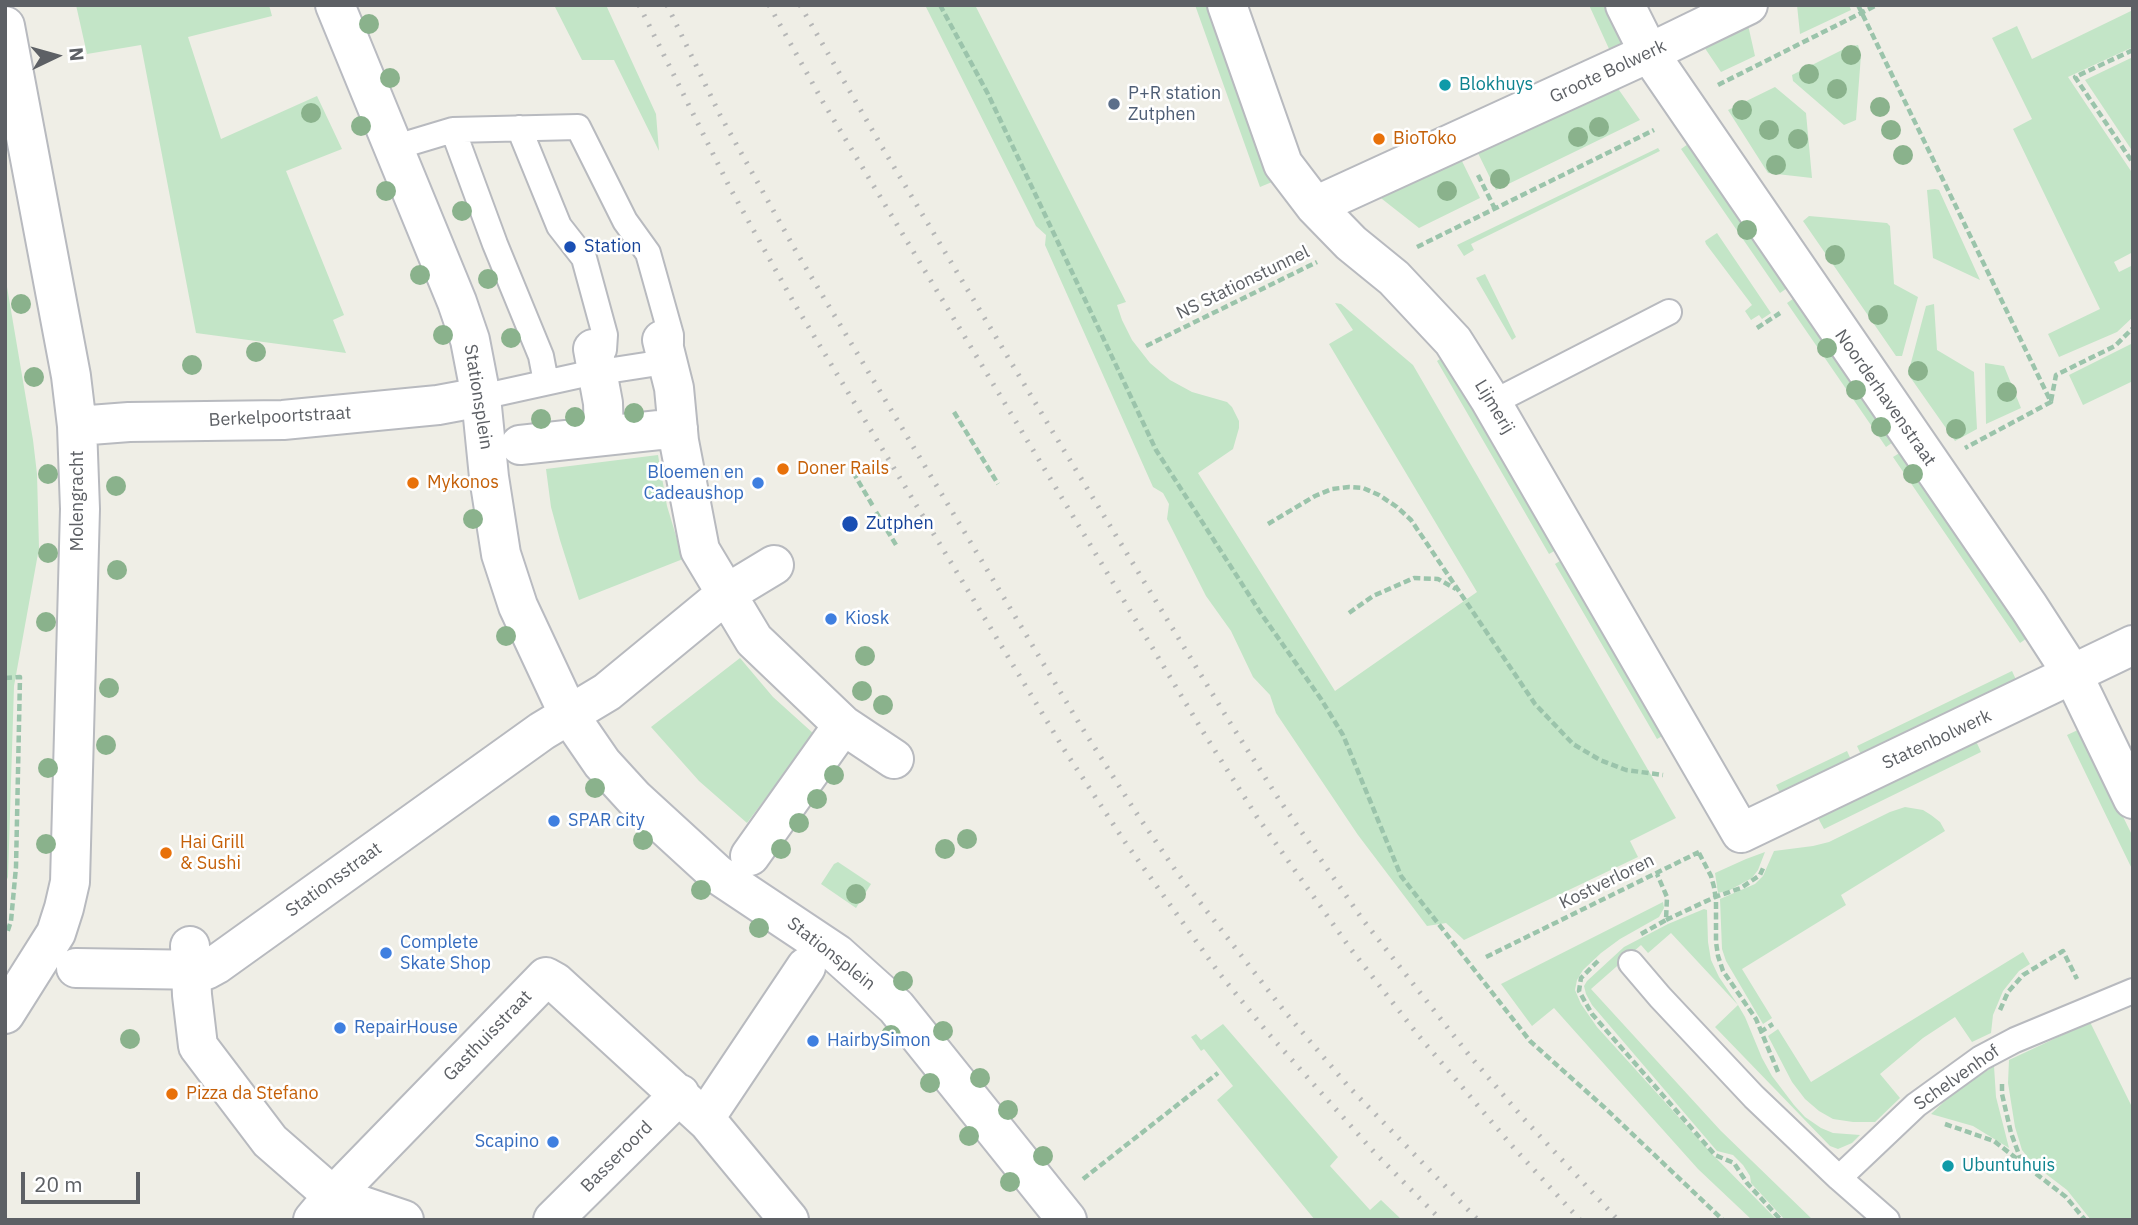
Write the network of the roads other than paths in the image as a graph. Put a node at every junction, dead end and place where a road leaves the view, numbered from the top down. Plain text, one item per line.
1 (335, 5) edge
2 (1227, 5) edge
3 (1625, 5) edge
4 (1748, 5) edge
5 (5, 26) edge
6 (1648, 53) junction
7 (519, 128) junction
8 (453, 130) junction
9 (393, 148) junction
10 (1315, 206) junction
11 (1669, 312) dead end
12 (664, 347) junction
13 (591, 365) junction
14 (546, 382) junction
15 (481, 397) junction
16 (1492, 403) junction
17 (676, 413) junction
18 (77, 426) junction
19 (604, 436) junction
20 (520, 445) dead end
21 (774, 565) dead end
22 (726, 594) junction
23 (2133, 645) edge
24 (2073, 675) junction
25 (569, 715) junction
26 (844, 725) junction
27 (894, 759) dead end
28 (2133, 799) edge
29 (1752, 828) joint
30 (750, 856) dead end
31 (191, 958) junction
32 (1631, 963) dead end
33 (806, 967) dead end
34 (76, 968) dead end
35 (2133, 991) edge
36 (5, 1014) edge
37 (698, 1111) junction
38 (1839, 1178) junction
39 (323, 1208) edge
40 (1066, 1209) edge
41 (404, 1220) edge
42 (553, 1220) edge
43 (789, 1220) edge
44 (1887, 1220) edge

1 - 9 street, Stationsplein
2 - 10 street, Lijmerij
3 - 6 street, Noorderhavenstraat
4 - 6 street, Groote Bolwerk
5 - 18 street, Molengracht
6 - 10 street, Groote Bolwerk
6 - 24 street, Noorderhavenstraat
7 - 8 lane
7 - 12 lane
7 - 13 lane
8 - 9 lane
8 - 14 lane
9 - 15 street, Stationsplein
10 - 16 street, Lijmerij
11 - 16 lane
12 - 13 lane
12 - 17 street
13 - 14 lane
13 - 19 street
14 - 15 lane
15 - 18 street, Berkelpoortstraat
15 - 25 street, Stationsplein
16 - 29 street, Lijmerij
17 - 19 street, Stationsplein
17 - 22 street
18 - 36 street, Molengracht
19 - 20 street, Stationsplein
21 - 22 street
22 - 25 street
22 - 26 street
23 - 24 street, Statenbolwerk
24 - 28 street, Noorderhavenstraat
24 - 29 street, Statenbolwerk
25 - 31 street, Stationsstraat
25 - 40 street, Stationsplein
26 - 27 street
26 - 30 street
31 - 34 street, Stationsstraat
31 - 39 street
32 - 38 lane
33 - 37 street
35 - 38 lane, Schelvenhof
37 - 39 street, Gasthuisstraat
37 - 42 street, Basseroord
37 - 43 street, Gasthuisstraat
38 - 44 lane
39 - 41 street

